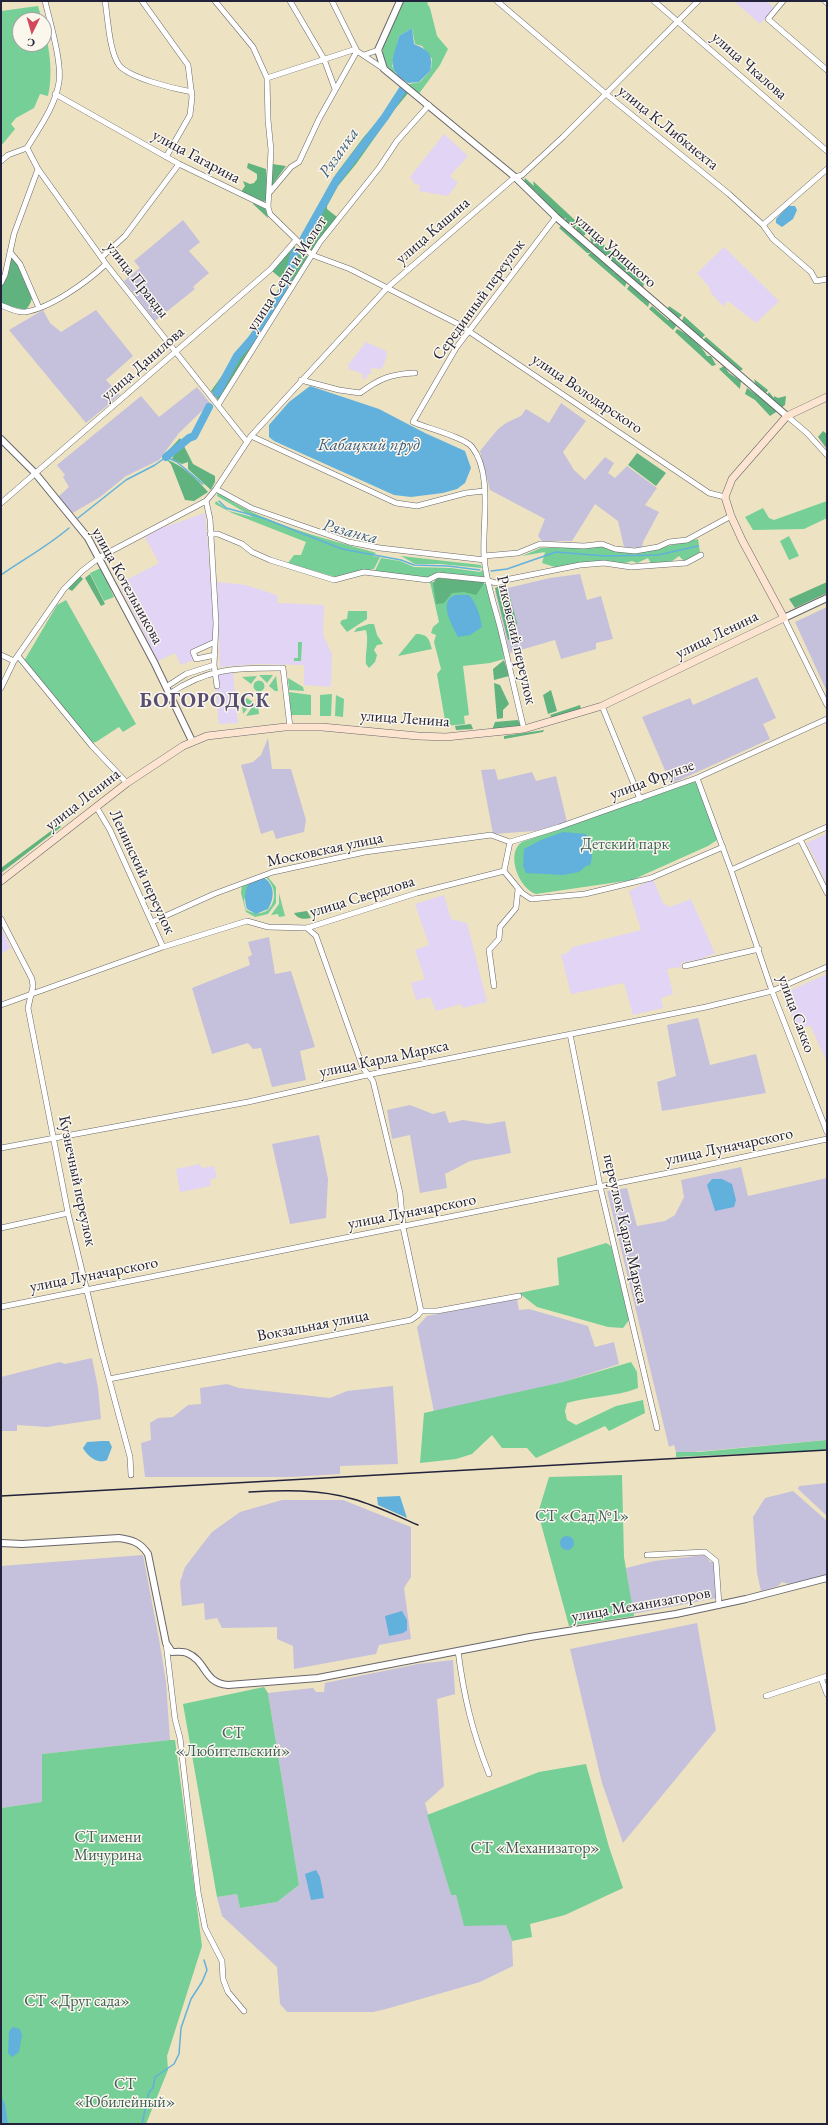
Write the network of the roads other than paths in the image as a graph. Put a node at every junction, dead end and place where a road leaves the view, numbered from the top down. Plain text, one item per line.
1 (45, 1) edge
2 (105, 1) edge
3 (142, 1) edge
4 (215, 1) edge
5 (290, 1) edge
6 (332, 1) edge
7 (400, 1) edge
8 (497, 1) edge
9 (654, 1) edge
10 (698, 1) edge
11 (783, 1) edge
12 (678, 22) junction
13 (356, 50) junction
14 (378, 50) junction
15 (364, 55) junction
16 (324, 59) junction
17 (384, 69) junction
18 (827, 70) edge
19 (267, 78) junction
20 (335, 89) junction
21 (192, 92) junction
22 (55, 94) junction
23 (606, 94) junction
24 (429, 105) junction
25 (27, 148) junction
26 (827, 151) edge
27 (166, 157) junction
28 (1, 161) edge
29 (179, 164) junction
30 (827, 169) edge
31 (38, 170) junction
32 (515, 177) junction
33 (270, 192) junction
34 (268, 207) junction
35 (556, 217) junction
36 (763, 225) junction
37 (296, 240) junction
38 (10, 252) junction
39 (312, 255) junction
40 (102, 257) junction
41 (106, 264) junction
42 (827, 279) edge
43 (1, 283) edge
44 (387, 288) junction
45 (1, 305) edge
46 (39, 308) junction
47 (470, 332) junction
48 (177, 352) junction
49 (415, 373) dead end
50 (301, 380) junction
51 (827, 397) edge
52 (218, 405) junction
53 (787, 416) junction
54 (413, 422) joint
55 (251, 436) junction
56 (1, 439) edge
57 (246, 442) junction
58 (827, 455) edge
59 (35, 473) junction
60 (216, 489) junction
61 (484, 491) junction
62 (725, 497) junction
63 (206, 501) junction
64 (1, 503) edge
65 (731, 516) junction
66 (210, 534) junction
67 (701, 555) dead end
68 (100, 557) junction
69 (484, 558) junction
70 (487, 580) junction
71 (827, 598) edge
72 (784, 618) junction
73 (216, 642) junction
74 (1, 655) edge
75 (215, 655) junction
76 (16, 659) junction
77 (214, 665) junction
78 (214, 673) junction
79 (217, 686) dead end
80 (166, 687) junction
81 (1, 688) edge
82 (169, 694) junction
83 (827, 705) edge
84 (602, 706) junction
85 (827, 719) edge
86 (290, 727) junction
87 (524, 729) junction
88 (192, 742) junction
89 (698, 778) junction
90 (127, 783) junction
91 (640, 798) junction
92 (97, 808) junction
93 (827, 827) edge
94 (800, 839) junction
95 (510, 842) junction
96 (723, 847) junction
97 (731, 870) junction
98 (504, 871) junction
99 (1, 881) edge
100 (518, 889) junction
101 (827, 893) edge
102 (1, 919) edge
103 (152, 922) junction
104 (307, 928) junction
105 (163, 947) junction
106 (759, 949) junction
107 (685, 966) dead end
108 (827, 967) edge
109 (494, 986) dead end
110 (772, 991) junction
111 (30, 995) junction
112 (1, 1005) edge
113 (570, 1034) junction
114 (367, 1075) junction
115 (827, 1132) edge
116 (55, 1137) junction
117 (827, 1139) edge
118 (1, 1148) edge
119 (600, 1186) junction
120 (68, 1213) junction
121 (403, 1227) junction
122 (1, 1228) edge
123 (88, 1290) junction
124 (519, 1296) dead end
125 (1, 1307) edge
126 (421, 1311) junction
127 (109, 1379) junction
128 (657, 1428) dead end
129 (131, 1475) dead end
130 (1, 1543) edge
131 (647, 1555) dead end
132 (827, 1578) edge
133 (719, 1605) junction
134 (166, 1643) junction
135 (458, 1651) junction
136 (827, 1676) edge
137 (821, 1678) junction
138 (827, 1694) edge
139 (766, 1696) dead end
140 (489, 1774) dead end
141 (244, 2011) dead end

1 - 22 street
2 - 21 street
3 - 21 street
4 - 19 street
5 - 16 street
6 - 13 street
7 - 14 street
8 - 23 street, улица К.Либкнехта
9 - 12 street, улица Чкалова
10 - 12 street, улица Кашина
11 - 18 street
12 - 23 street, улица Кашина
12 - 26 street, улица Чкалова
13 - 15 street
13 - 16 street
13 - 20 street
14 - 15 street
14 - 17 street
15 - 17 street
16 - 19 street
16 - 20 street
17 - 24 street, улица Урицкого
19 - 33 street
20 - 33 street
21 - 27 street
22 - 25 street
22 - 27 street, улица Гагарина
23 - 32 street, улица Кашина
23 - 36 street, улица К.Либкнехта
24 - 32 street, улица Урицкого
24 - 39 street, улица Серп и Молот
25 - 28 street
25 - 31 street, улица Правды
27 - 29 street, улица Гагарина
29 - 34 street, улица Гагарина
29 - 40 street
30 - 36 street
31 - 38 street
31 - 40 street, улица Правды
32 - 35 street, улица Урицкого
32 - 44 street, улица Кашина
33 - 34 street
34 - 37 street, улица Гагарина
35 - 47 street, Серединный переулок
35 - 53 street, улица Урицкого
36 - 42 street, улица К.Либкнехта
37 - 39 street, улица Гагарина
37 - 48 street, улица Данилова
38 - 43 street
38 - 46 street
39 - 44 street, улица Володарского
39 - 52 street, улица Серп и Молот
40 - 41 street, улица Правды
41 - 46 street
41 - 48 street, улица Правды
44 - 47 street, улица Володарского
44 - 50 street, улица Кашина
45 - 46 street
47 - 54 street, Серединный переулок
47 - 62 street, улица Володарского
48 - 52 street, улица Правды
48 - 59 street, улица Данилова
49 - 50 street
50 - 55 street, улица Кашина
51 - 53 main road
52 - 57 street, улица Правды
53 - 58 street, улица Урицкого
53 - 62 main road
54 - 61 street, Риковский переулок
55 - 57 street, улица Кашина
55 - 61 street
56 - 59 street, улица Котельникова
57 - 60 street, улица Кашина
59 - 64 street, улица Данилова
59 - 68 street, улица Котельникова
60 - 63 street, улица Кашина
60 - 69 street
61 - 69 street, Риковский переулок
62 - 65 main road
63 - 66 street
63 - 68 street
65 - 69 street
65 - 72 main road
66 - 70 street
66 - 73 street
67 - 70 street
68 - 76 street
68 - 80 street, улица Котельникова
69 - 70 street, Риковский переулок
70 - 87 street, Риковский переулок
71 - 72 street, улица Ленина
72 - 83 street
72 - 84 main road, улица Ленина
73 - 75 street
73 - 75 street
74 - 76 street
75 - 77 street
76 - 81 street
76 - 90 street
77 - 78 street
77 - 80 street
78 - 79 street
78 - 82 street
78 - 86 street
80 - 82 street, улица Котельникова
82 - 88 street, улица Котельникова
84 - 87 main road, улица Ленина
84 - 91 street
85 - 89 street, улица Фрунзе
86 - 87 main road, улица Ленина
86 - 88 main road, улица Ленина
88 - 90 main road, улица Ленина
89 - 91 street, улица Фрунзе
89 - 96 street, улица Сакко
90 - 92 main road, улица Ленина
91 - 95 street, улица Фрунзе
92 - 99 main road, улица Ленина
92 - 103 street, Ленинский переулок
93 - 94 street
94 - 97 street
94 - 101 street
95 - 98 street
95 - 103 street, Московская улица
96 - 97 street, улица Сакко
96 - 100 street
97 - 106 street, улица Сакко
98 - 100 street
98 - 104 street, улица Свердлова
100 - 109 street
102 - 111 street, Кузнечный переулок
103 - 105 street, Ленинский переулок
104 - 105 street, улица Свердлова
104 - 114 street
105 - 111 street, улица Свердлова
106 - 107 street
106 - 110 street, улица Сакко
108 - 110 street, улица Карла Маркса
110 - 113 street, улица Карла Маркса
110 - 115 street, улица Сакко
111 - 112 street, улица Свердлова
111 - 116 street, Кузнечный переулок
113 - 114 street, улица Карла Маркса
113 - 119 street, переулок Карла Маркса
114 - 116 street, улица Карла Маркса
114 - 121 street
116 - 118 street, улица Карла Маркса
116 - 120 street, Кузнечный переулок
117 - 119 street, улица Луначарского
119 - 121 street, улица Луначарского
119 - 128 street, переулок Карла Маркса
120 - 122 street
120 - 123 street, Кузнечный переулок
121 - 123 street, улица Луначарского
121 - 126 street
123 - 125 street, улица Луначарского
123 - 127 street, Кузнечный переулок
124 - 126 street
126 - 127 street, Вокзальная улица
127 - 129 street, Кузнечный переулок
130 - 134 street
131 - 133 street
132 - 133 street, улица Механизаторов
133 - 135 street, улица Механизаторов
134 - 135 street, улица Механизаторов
134 - 141 street
135 - 140 street
136 - 137 street
137 - 138 street
137 - 139 street

